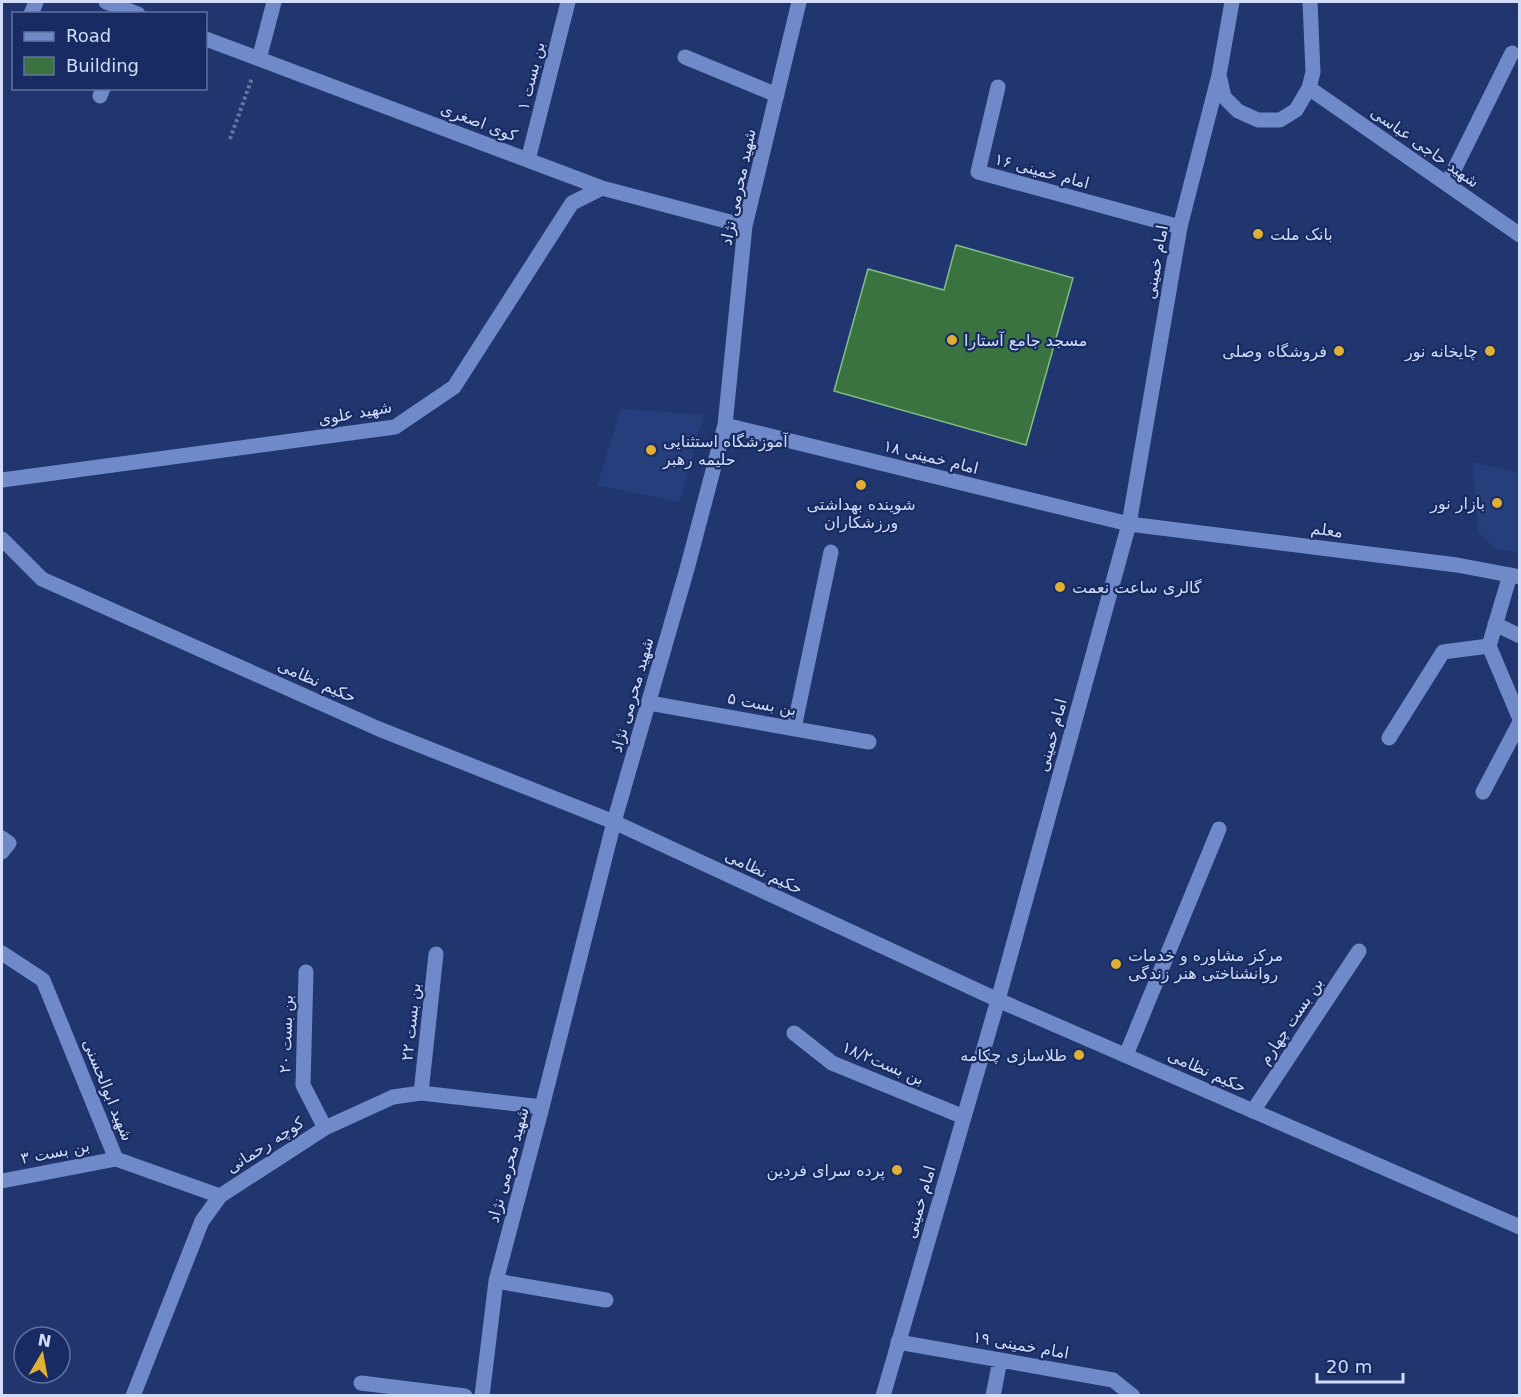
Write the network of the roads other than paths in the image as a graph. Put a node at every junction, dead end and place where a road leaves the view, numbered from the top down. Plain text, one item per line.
1 (106, 2) edge
2 (274, 2) edge
3 (568, 2) edge
4 (799, 2) edge
5 (1232, 2) edge
6 (1310, 2) edge
7 (133, 12) edge
8 (207, 39) edge
9 (1512, 53) dead end
10 (685, 57) dead end
11 (259, 59) junction
12 (1219, 75) junction
13 (998, 87) dead end
14 (1309, 88) junction
15 (777, 95) junction
16 (528, 160) junction
17 (1447, 184) junction
18 (602, 188) junction
19 (745, 226) junction
20 (1180, 227) junction
21 (1520, 235) edge
22 (725, 425) junction
23 (2, 480) edge
24 (1129, 524) junction
25 (2, 539) edge
26 (831, 552) dead end
27 (1515, 576) edge
28 (1495, 624) junction
29 (1520, 636) edge
30 (1489, 646) junction
31 (649, 703) junction
32 (1520, 720) edge
33 (794, 728) junction
34 (1389, 738) dead end
35 (869, 741) dead end
36 (1483, 792) dead end
37 (614, 822) junction
38 (1219, 829) dead end
39 (2, 838) edge
40 (2, 852) edge
41 (1359, 951) dead end
42 (2, 954) edge
43 (436, 954) dead end
44 (306, 972) dead end
45 (998, 1000) junction
46 (794, 1033) dead end
47 (1126, 1055) junction
48 (421, 1093) junction
49 (542, 1107) junction
50 (1253, 1111) junction
51 (964, 1117) junction
52 (325, 1128) junction
53 (116, 1159) junction
54 (2, 1181) edge
55 (220, 1196) junction
56 (1520, 1227) edge
57 (496, 1281) junction
58 (606, 1300) dead end
59 (898, 1342) junction
60 (1000, 1360) junction
61 (362, 1383) dead end
62 (133, 1395) edge
63 (465, 1395) edge
64 (482, 1395) edge
65 (883, 1395) edge
66 (993, 1395) edge
67 (1133, 1395) edge

1 - 7 street
2 - 11 street
3 - 16 street, بن بست ۱
4 - 15 street, شهید محرمی نژاد
5 - 12 street, امام خمینی
6 - 14 street
8 - 11 street, کوی اصغری
9 - 17 street
10 - 15 street
11 - 16 street, کوی اصغری
12 - 14 street
12 - 20 street, امام خمینی
13 - 20 street, امام خمینی ۱۶
14 - 17 street, شهید حاجی عباسی
15 - 19 street, شهید محرمی نژاد
16 - 18 street, کوی اصغری
17 - 21 street, شهید حاجی عباسی
18 - 19 street, کوی اصغری
18 - 23 street, شهید علوی
19 - 22 street, شهید محرمی نژاد
20 - 24 street, امام خمینی
22 - 24 street, امام خمینی ۱۸
22 - 31 street, شهید محرمی نژاد
24 - 27 street, معلم
24 - 45 street, امام خمینی
25 - 37 street, حکیم نظامی
26 - 33 street
27 - 28 street
28 - 29 street
28 - 30 street
30 - 32 street
30 - 34 street
31 - 33 street, بن بست ۵
31 - 37 street, شهید محرمی نژاد
32 - 36 street
33 - 35 street, بن بست ۵
37 - 45 street, حکیم نظامی
37 - 49 street, شهید محرمی نژاد
38 - 47 street
39 - 40 street
41 - 50 street, بن بست چهارم
42 - 53 street, شهید ابوالحسنی
43 - 48 street, بن بست ۲۲
44 - 52 street, بن بست ۲۰
45 - 47 street, حکیم نظامی
45 - 51 street, امام خمینی
46 - 51 street, بن بست۱۸/۲
47 - 50 street, حکیم نظامی
48 - 49 street, کوچه رحمانی
48 - 52 street, کوچه رحمانی
49 - 57 street, شهید محرمی نژاد
50 - 56 street, حکیم نظامی
51 - 59 street, امام خمینی
52 - 55 street, کوچه رحمانی
53 - 54 street, بن بست ۳
53 - 55 street, شهید ابوالحسنی
55 - 62 street, کوچه رحمانی
57 - 58 street
57 - 64 street, شهید محرمی نژاد
59 - 60 street, امام خمینی ۱۹
59 - 65 street, امام خمینی
60 - 66 street
60 - 67 street, امام خمینی ۱۹
61 - 63 street

